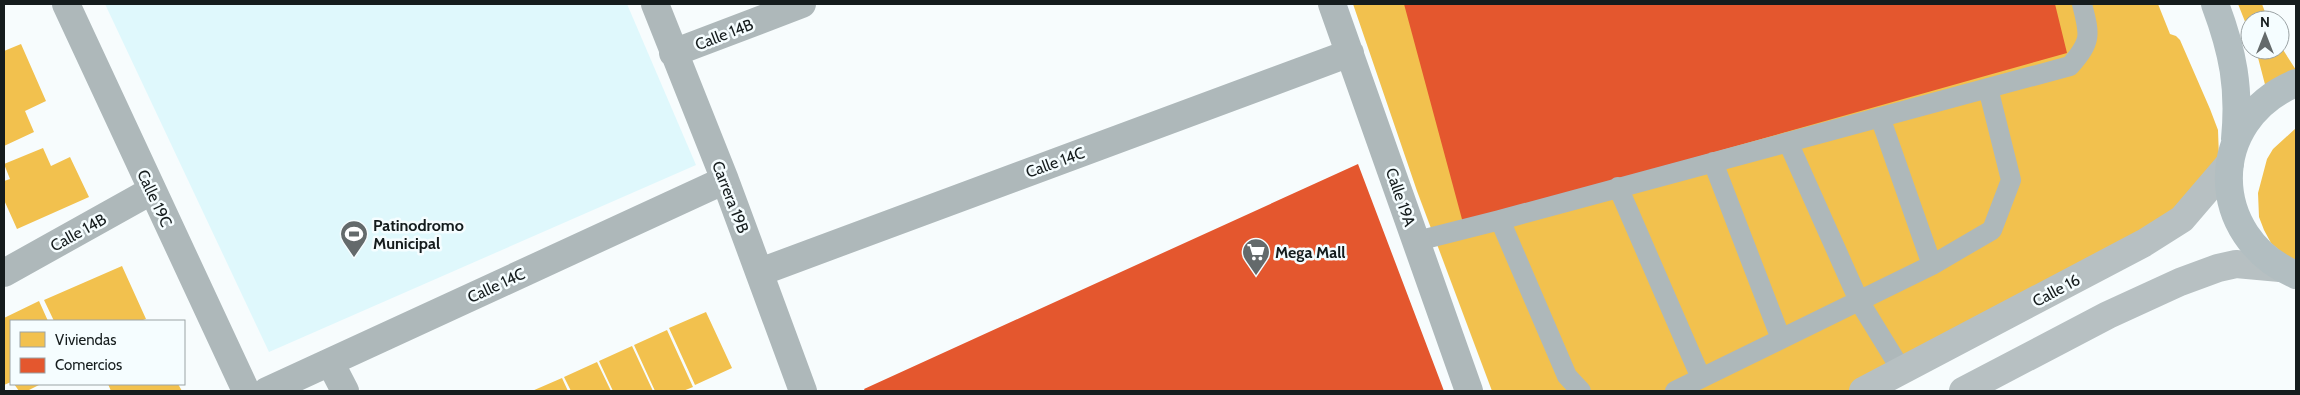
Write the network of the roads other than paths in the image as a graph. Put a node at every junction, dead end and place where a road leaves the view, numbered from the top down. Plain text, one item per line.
1 (66, 4) edge
2 (655, 4) edge
3 (802, 4) edge
4 (1332, 4) edge
5 (2082, 4) edge
6 (2215, 4) edge
7 (673, 53) junction
8 (1350, 53) junction
9 (2296, 83) edge
10 (1988, 88) junction
11 (1880, 117) junction
12 (1788, 142) junction
13 (2232, 154) junction
14 (1713, 162) junction
15 (726, 180) junction
16 (1618, 188) junction
17 (152, 192) junction
18 (1500, 220) junction
19 (1417, 241) junction
20 (1932, 265) junction
21 (2288, 271) edge
22 (760, 272) junction
23 (4, 273) edge
24 (1859, 301) junction
25 (1781, 339) junction
26 (330, 362) junction
27 (1902, 370) junction
28 (1701, 378) junction
29 (246, 391) edge
30 (267, 391) edge
31 (346, 391) edge
32 (803, 391) edge
33 (1469, 391) edge
34 (1580, 391) edge
35 (1675, 391) edge
36 (1863, 391) edge
37 (1963, 391) edge

1 - 17 street, Calle 19C
2 - 7 street, Carrera 19B
3 - 7 street, Calle 14B
4 - 8 street, Calle 19A
5 - 10 lane
6 - 13 highway
7 - 15 street, Carrera 19B
8 - 19 street, Calle 19A
8 - 22 street, Calle 14C
9 - 13 highway
10 - 11 lane
10 - 20 lane
11 - 12 lane
11 - 20 lane
12 - 14 lane
12 - 24 lane
13 - 21 highway
13 - 27 main road, Calle 16
14 - 16 lane
14 - 25 lane
15 - 22 street, Carrera 19B
15 - 26 street, Calle 14C
16 - 18 lane
16 - 28 lane
17 - 23 street, Calle 14B
17 - 29 street, Calle 19C
18 - 19 lane
18 - 34 lane
19 - 33 street, Calle 19A
20 - 24 lane
21 - 37 main road
22 - 32 street, Carrera 19B
24 - 25 lane
24 - 27 lane
25 - 28 lane
26 - 30 street, Calle 14C
26 - 31 street
27 - 36 main road, Calle 16
28 - 35 lane

